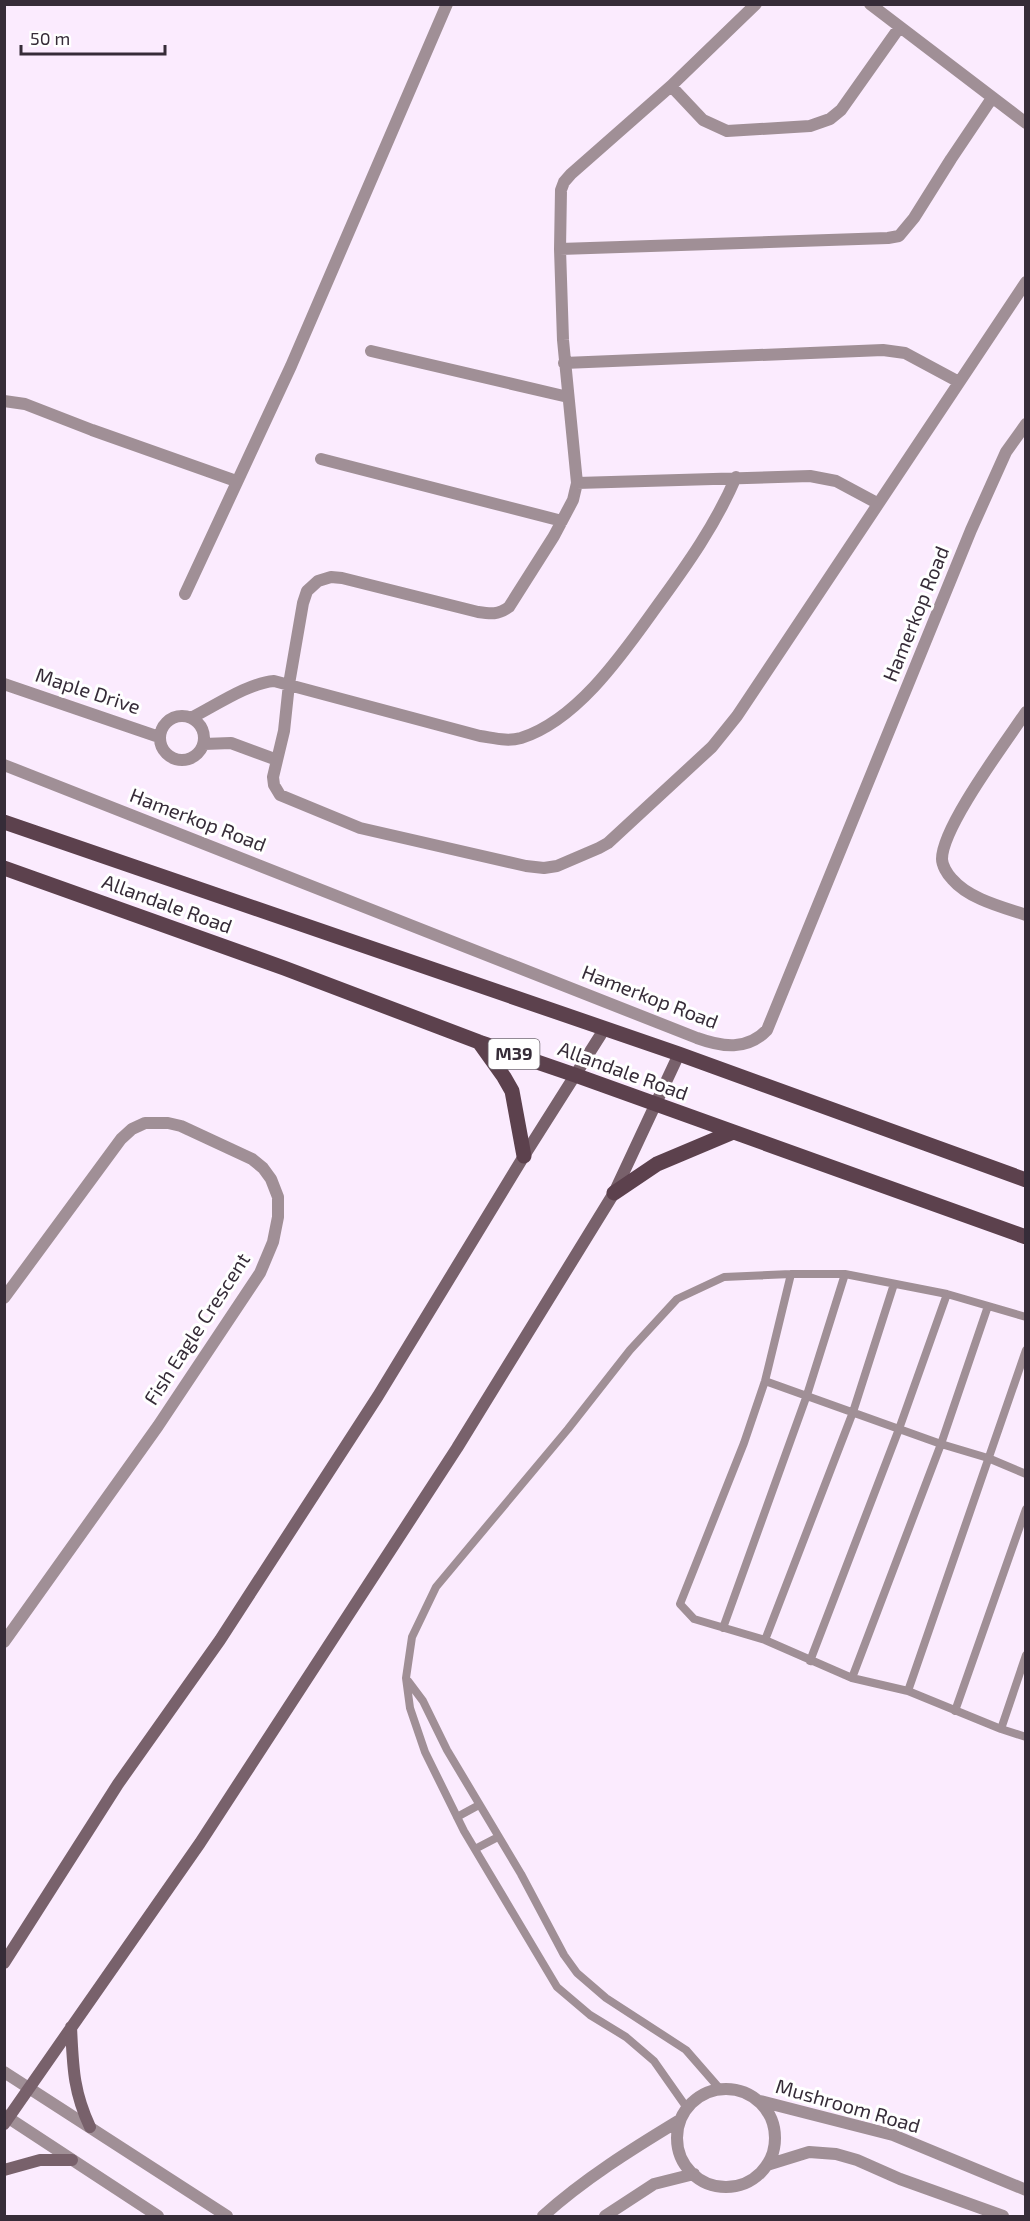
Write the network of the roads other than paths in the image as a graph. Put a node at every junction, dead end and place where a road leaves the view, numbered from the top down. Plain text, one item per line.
1 (447, 4) edge
2 (756, 4) edge
3 (870, 4) edge
4 (900, 28) junction
5 (671, 86) junction
6 (992, 98) junction
7 (1026, 123) edge
8 (560, 249) junction
9 (1026, 282) edge
10 (371, 351) dead end
11 (564, 363) junction
12 (959, 382) junction
13 (568, 397) junction
14 (4, 401) edge
15 (1026, 424) edge
16 (321, 459) dead end
17 (736, 477) junction
18 (236, 481) junction
19 (577, 483) junction
20 (877, 503) junction
21 (562, 522) junction
22 (185, 594) dead end
23 (4, 684) edge
24 (289, 684) junction
25 (1026, 712) edge
26 (191, 718) junction
27 (159, 737) junction
28 (204, 744) junction
29 (277, 760) junction
30 (4, 765) edge
31 (4, 822) edge
32 (4, 868) edge
33 (1026, 915) edge
34 (605, 1028) junction
35 (478, 1042) junction
36 (680, 1054) junction
37 (575, 1075) junction
38 (655, 1104) junction
39 (733, 1132) junction
40 (524, 1156) junction
41 (1026, 1180) edge
42 (614, 1192) junction
43 (1026, 1237) edge
44 (791, 1274) junction
45 (845, 1274) junction
46 (894, 1284) junction
47 (947, 1294) junction
48 (4, 1298) edge
49 (988, 1306) junction
50 (1026, 1317) edge
51 (1026, 1350) edge
52 (765, 1381) junction
53 (807, 1395) junction
54 (853, 1412) junction
55 (899, 1429) junction
56 (941, 1444) junction
57 (988, 1458) junction
58 (1026, 1474) edge
59 (1026, 1509) edge
60 (723, 1628) junction
61 (765, 1640) junction
62 (4, 1642) edge
63 (1026, 1655) edge
64 (810, 1661) junction
65 (406, 1678) junction
66 (852, 1678) junction
67 (908, 1691) junction
68 (955, 1711) junction
69 (1001, 1730) junction
70 (1026, 1737) edge
71 (479, 1805) junction
72 (457, 1817) junction
73 (498, 1837) junction
74 (475, 1849) junction
75 (4, 1963) edge
76 (71, 2027) junction
77 (4, 2072) edge
78 (29, 2088) junction
79 (720, 2089) junction
80 (760, 2101) junction
81 (687, 2108) junction
82 (6, 2119) edge
83 (680, 2120) junction
84 (90, 2127) junction
85 (72, 2160) junction
86 (767, 2165) junction
87 (4, 2170) edge
88 (694, 2175) junction
89 (1026, 2190) edge
90 (158, 2217) edge
91 (227, 2217) edge
92 (543, 2217) edge
93 (605, 2217) edge
94 (1004, 2217) edge

1 - 18 street
2 - 5 street
3 - 4 street
4 - 5 street
4 - 6 street
5 - 8 street
6 - 7 street
6 - 8 street
8 - 11 street
9 - 12 street
10 - 13 street
11 - 12 street
11 - 13 street
12 - 20 street
13 - 19 street
14 - 18 street
15 - 30 street, Hamerkop Road
16 - 21 street
17 - 19 street
17 - 20 street
17 - 24 street
18 - 22 street
19 - 21 street
20 - 29 street
21 - 24 street
23 - 27 street, Maple Drive
24 - 26 street
24 - 29 street
25 - 33 street
26 - 27 street
26 - 28 street
27 - 28 street
28 - 29 street
31 - 34 main road, Allandale Road
32 - 35 main road, Allandale Road / M39
34 - 36 main road, Allandale Road
34 - 37 street
35 - 37 main road, Allandale Road / M39
35 - 40 main road
36 - 38 street
36 - 41 main road, Allandale Road
37 - 38 main road, Allandale Road / M39
37 - 40 street
38 - 39 main road, Allandale Road / M39
38 - 42 street
39 - 42 main road
39 - 43 main road, Allandale Road / M39
40 - 75 street
42 - 76 street
44 - 45 lane
44 - 52 lane
44 - 65 lane
45 - 46 lane
45 - 53 lane
46 - 47 lane
46 - 54 lane
47 - 49 lane
47 - 55 lane
48 - 62 street, Fish Eagle Crescent
49 - 50 lane
49 - 56 lane
51 - 57 lane
52 - 53 lane
52 - 60 lane
53 - 54 lane
53 - 60 lane
54 - 55 lane
54 - 61 lane
55 - 56 lane
55 - 64 lane
56 - 57 lane
56 - 66 lane
57 - 58 lane
57 - 67 lane
59 - 68 lane
60 - 61 lane
61 - 64 lane
63 - 69 lane
64 - 66 lane
65 - 71 lane
65 - 72 lane
66 - 67 lane
67 - 68 lane
68 - 69 lane
69 - 70 lane
71 - 72 lane
71 - 73 lane
72 - 74 lane
73 - 74 lane
73 - 79 lane
74 - 81 lane
76 - 78 street
76 - 84 street
77 - 78 street
78 - 82 street
78 - 84 street
79 - 80 street, Mushroom Road
79 - 81 street
80 - 86 street, Mushroom Road
80 - 89 street, Mushroom Road
81 - 83 street
82 - 85 street
83 - 88 street
83 - 92 street
84 - 91 street
85 - 87 street
85 - 90 street
86 - 88 street
86 - 94 street
88 - 93 street

